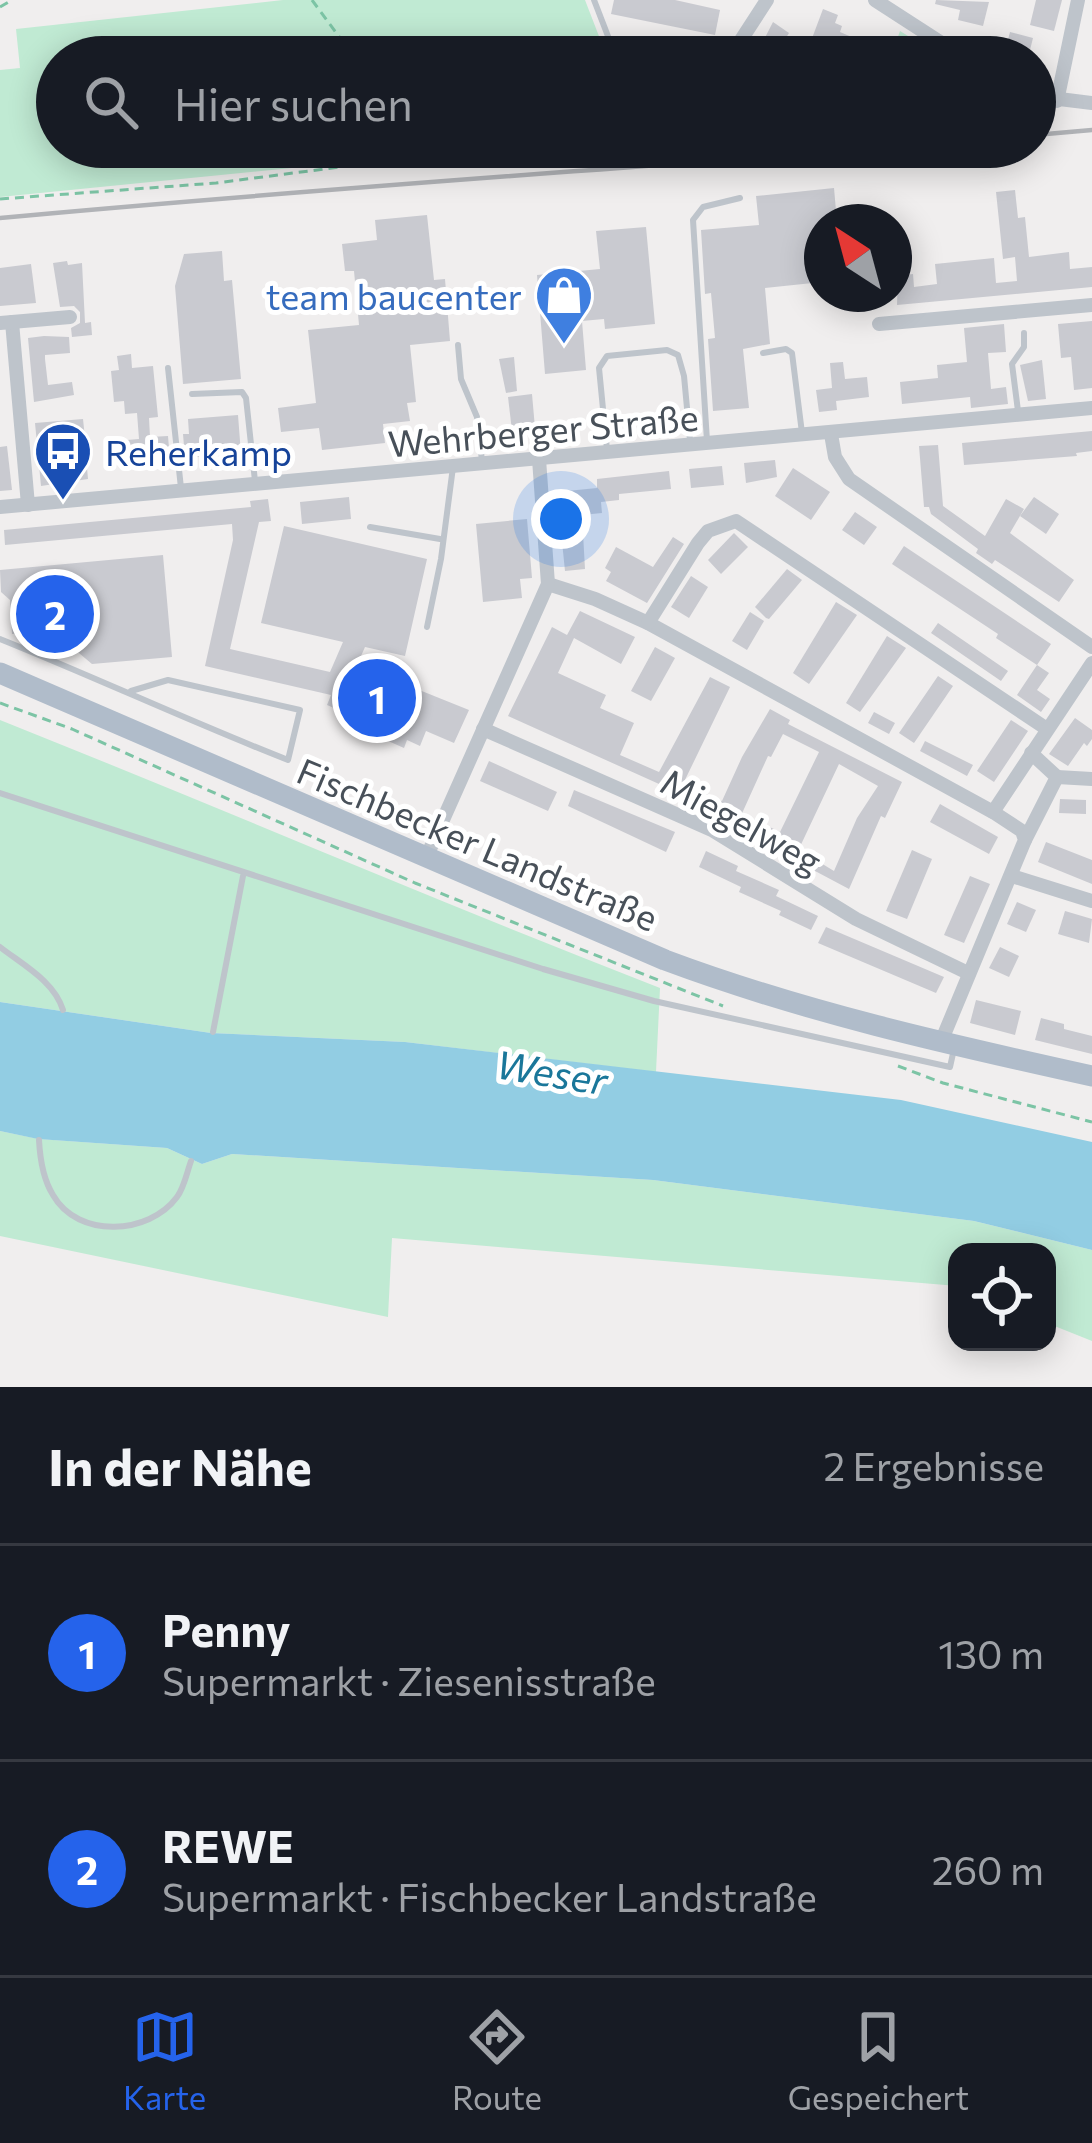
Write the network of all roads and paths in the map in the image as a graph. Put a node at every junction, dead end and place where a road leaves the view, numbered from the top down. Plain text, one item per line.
1 (13, 0) edge
2 (312, 0) edge
3 (594, 0) edge
4 (767, 0) edge
5 (875, 0) edge
6 (1078, 0) edge
7 (0, 8) edge
8 (339, 36) edge
9 (608, 36) edge
10 (744, 36) edge
11 (931, 36) edge
12 (1057, 101) joint
13 (1092, 103) edge
14 (302, 168) edge
15 (740, 198) dead end
16 (0, 199) edge
17 (1092, 305) edge
18 (70, 316) dead end
19 (6, 323) edge
20 (879, 324) dead end
21 (1024, 333) dead end
22 (458, 345) dead end
23 (763, 352) dead end
24 (168, 368) dead end
25 (192, 394) dead end
26 (1092, 408) edge
27 (1018, 414) junction
28 (831, 434) junction
29 (802, 436) junction
30 (707, 444) junction
31 (690, 446) junction
32 (608, 453) junction
33 (538, 459) junction
34 (482, 464) junction
35 (453, 467) junction
36 (256, 485) junction
37 (182, 492) junction
38 (28, 505) junction
39 (0, 507) edge
40 (370, 527) dead end
41 (440, 539) junction
42 (548, 584) junction
43 (648, 623) junction
44 (427, 627) dead end
45 (0, 639) edge
46 (1092, 646) edge
47 (1092, 663) edge
48 (0, 674) edge
49 (131, 691) junction
50 (0, 703) edge
51 (1047, 729) junction
52 (483, 730) junction
53 (1031, 753) junction
54 (1057, 777) junction
55 (1092, 779) edge
56 (0, 793) edge
57 (993, 812) junction
58 (1025, 840) junction
59 (427, 858) junction
60 (243, 875) junction
61 (1012, 876) junction
62 (1092, 901) edge
63 (0, 947) edge
64 (968, 973) junction
65 (727, 1007) dead end
66 (63, 1010) dead end
67 (213, 1032) dead end
68 (948, 1044) junction
69 (869, 1049) junction
70 (1092, 1076) edge
71 (1092, 1122) edge
72 (39, 1140) dead end
73 (190, 1161) dead end

1 - 7 path
2 - 8 path
3 - 9 lane
4 - 10 street
5 - 11 street
6 - 12 street
12 - 13 street
14 - 16 path
15 - 30 lane
17 - 20 street
18 - 19 street
19 - 38 street
21 - 27 lane
22 - 34 lane
23 - 29 lane
24 - 37 lane
25 - 36 lane
26 - 27 street, Wehrberger Straße
27 - 28 street, Wehrberger Straße
28 - 29 street, Wehrberger Straße
28 - 46 street
29 - 30 street, Wehrberger Straße
30 - 31 street, Wehrberger Straße
31 - 32 street, Wehrberger Straße
31 - 32 lane
32 - 33 street, Wehrberger Straße
33 - 34 street, Wehrberger Straße
33 - 42 street
34 - 35 street, Wehrberger Straße
35 - 36 street, Wehrberger Straße
35 - 41 lane
36 - 37 street, Wehrberger Straße
37 - 38 street, Wehrberger Straße
38 - 39 street, Wehrberger Straße
40 - 41 lane
41 - 44 lane
42 - 43 street
42 - 52 street
43 - 51 street
43 - 57 street
45 - 49 lane
47 - 51 street
48 - 59 main road, Fischbecker Landstraße
49 - 49 lane
50 - 65 path
51 - 53 street
52 - 59 street
52 - 64 street, Miegelweg
53 - 54 street
53 - 57 street
54 - 55 street
54 - 58 street
56 - 60 lane
57 - 58 street
58 - 61 street
59 - 68 main road, Fischbecker Landstraße
60 - 67 lane
60 - 69 lane
61 - 62 street
61 - 64 street
63 - 66 lane
64 - 68 street
68 - 69 lane
68 - 70 main road, Fischbecker Landstraße
69 - 71 path
72 - 73 lane

